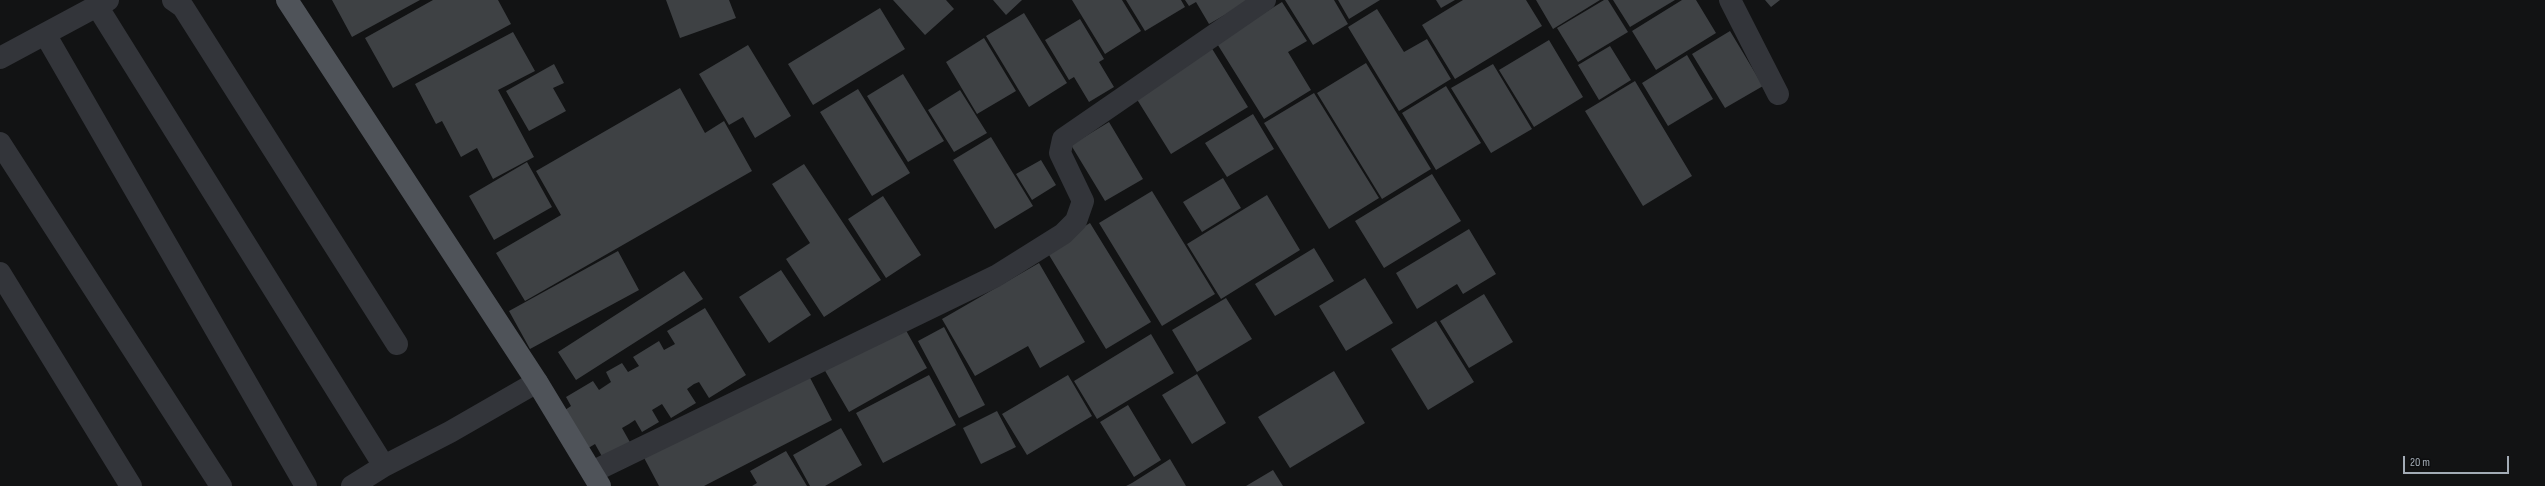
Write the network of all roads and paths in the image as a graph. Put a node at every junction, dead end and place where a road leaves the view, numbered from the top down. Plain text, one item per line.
1 (173, 0) edge
2 (287, 0) edge
3 (1265, 0) edge
4 (1730, 0) edge
5 (103, 3) edge
6 (45, 34) junction
7 (0, 58) edge
8 (1778, 94) dead end
9 (0, 143) edge
10 (0, 273) edge
11 (397, 344) dead end
12 (538, 382) junction
13 (384, 466) junction
14 (596, 479) edge
15 (132, 486) edge
16 (221, 486) edge
17 (306, 486) edge
18 (352, 486) edge

1 - 11 street
2 - 12 main road
3 - 14 street
4 - 8 street
5 - 6 street
5 - 13 street
6 - 7 street
6 - 17 street
9 - 16 street
10 - 15 street
12 - 13 street
12 - 14 main road
13 - 18 street

